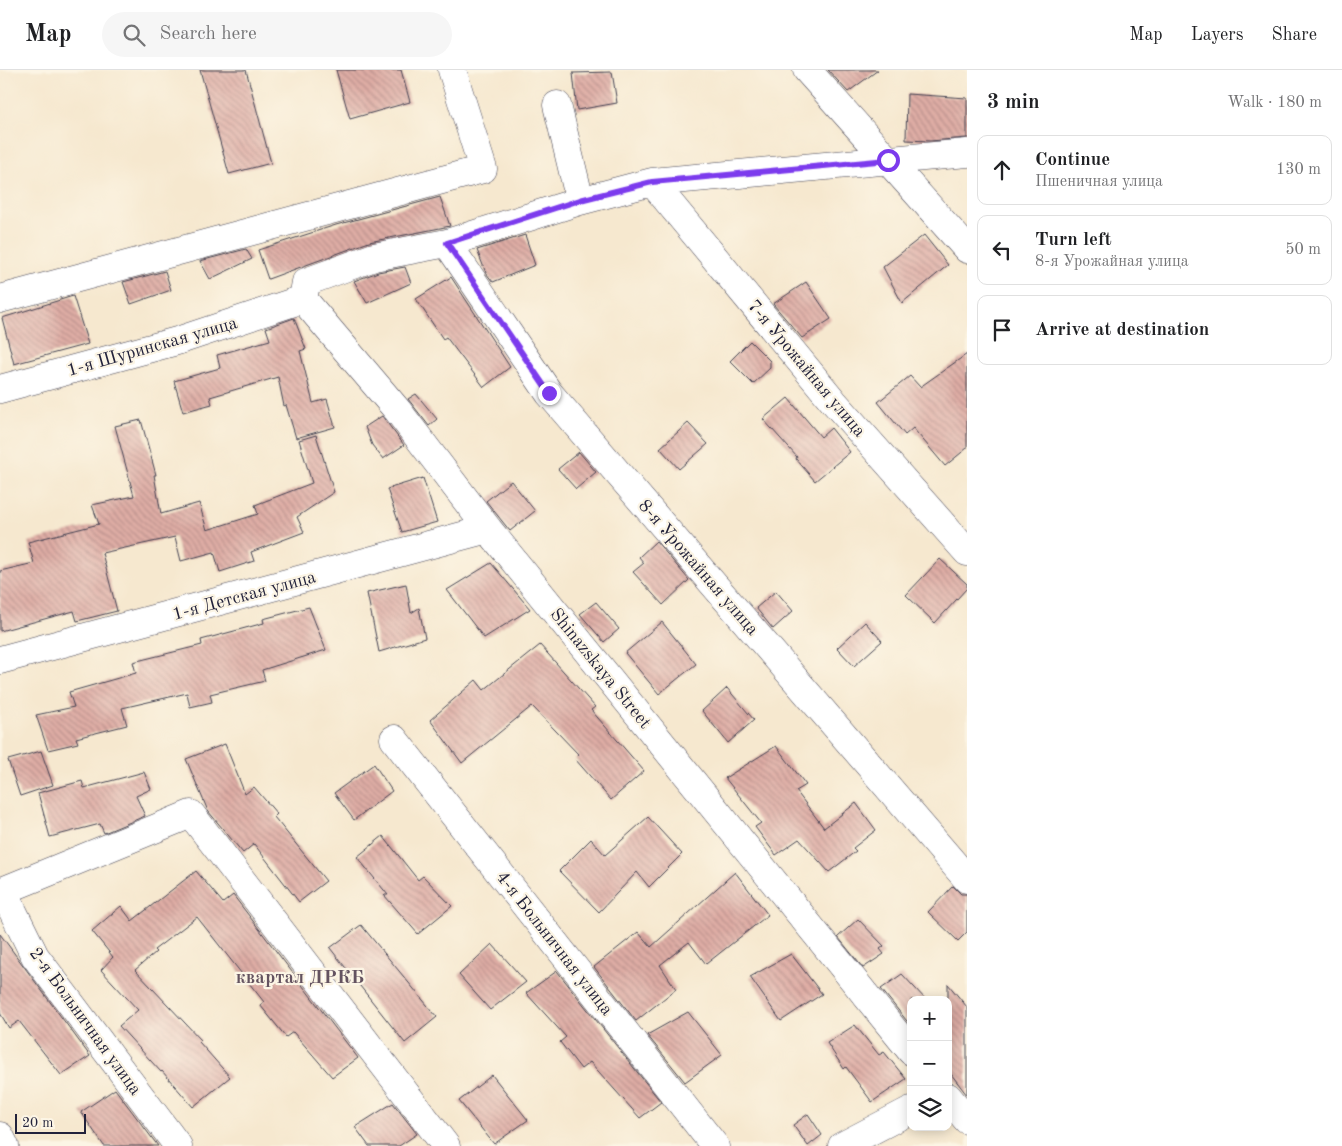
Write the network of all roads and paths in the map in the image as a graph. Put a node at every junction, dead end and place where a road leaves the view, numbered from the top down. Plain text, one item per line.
1 (452, 70) edge
2 (807, 70) edge
3 (557, 105) dead end
4 (967, 153) edge
5 (888, 160) junction
6 (652, 182) junction
7 (580, 200) junction
8 (447, 243) junction
9 (967, 249) edge
10 (305, 291) junction
11 (0, 299) edge
12 (0, 389) edge
13 (488, 529) junction
14 (967, 552) edge
15 (0, 660) edge
16 (394, 739) dead end
17 (967, 878) edge
18 (1, 892) edge
19 (907, 1046) edge
20 (952, 1102) edge
21 (907, 1112) edge
22 (967, 1120) edge
23 (0, 1136) edge
24 (5, 1146) edge
25 (178, 1146) edge
26 (446, 1146) edge
27 (715, 1146) edge
28 (842, 1146) edge

1 - 11 street
2 - 5 street
3 - 7 street
4 - 5 street, 1-я Шуринская улица
5 - 6 street, 1-я Шуринская улица
5 - 9 street
6 - 7 street, 1-я Шуринская улица
6 - 14 street, 7-я Урожайная улица
7 - 8 street, 1-я Шуринская улица
8 - 10 street, 1-я Шуринская улица
8 - 17 street, 8-я Урожайная улица
10 - 12 street, 1-я Шуринская улица
10 - 13 street, Shinazskaya Street
13 - 15 street, 1-я Детская улица
13 - 19 street, Shinazskaya Street
16 - 27 street, 4-я Больничная улица
18 - 25 street, 2-я Больничная улица
18 - 26 street
20 - 22 street
21 - 28 street
23 - 24 street

